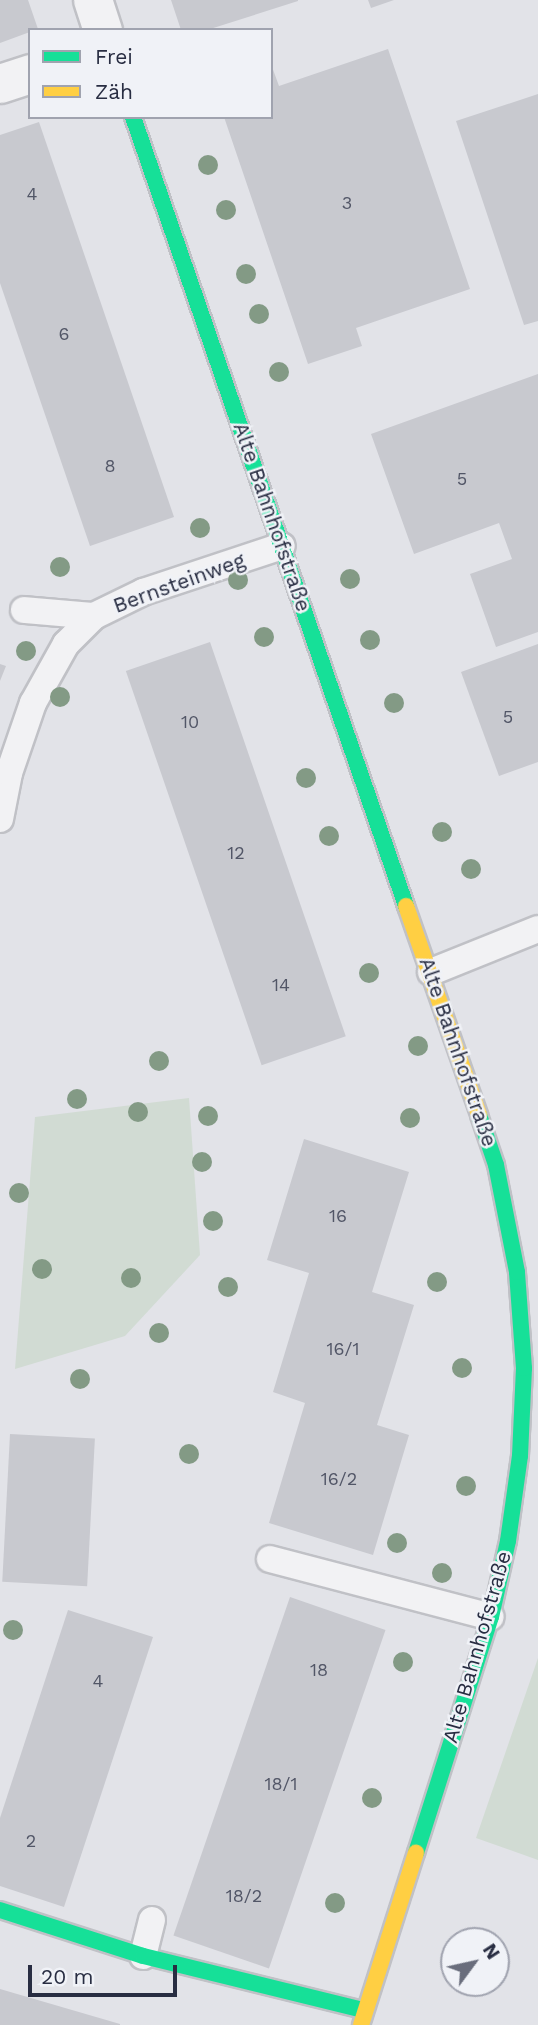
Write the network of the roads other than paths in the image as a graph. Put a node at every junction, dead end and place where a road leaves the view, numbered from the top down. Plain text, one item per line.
1 (93, 0) edge
2 (102, 28) edge
3 (28, 75) edge
4 (0, 85) edge
5 (134, 119) edge
6 (282, 546) junction
7 (24, 610) dead end
8 (94, 616) junction
9 (0, 819) edge
10 (538, 929) edge
11 (431, 972) junction
12 (270, 1559) dead end
13 (491, 1617) junction
14 (0, 1910) edge
15 (152, 1920) dead end
16 (142, 1956) junction
17 (362, 2017) edge

1 - 2 street
3 - 4 street
5 - 6 street, Alte Bahnhofstraße
6 - 8 lane, Bernsteinweg
6 - 11 street, Alte Bahnhofstraße
7 - 8 lane
8 - 9 lane, Bernsteinweg
10 - 11 lane
11 - 13 street, Alte Bahnhofstraße
12 - 13 lane
13 - 17 street, Alte Bahnhofstraße
14 - 16 street
15 - 16 lane
16 - 17 street

